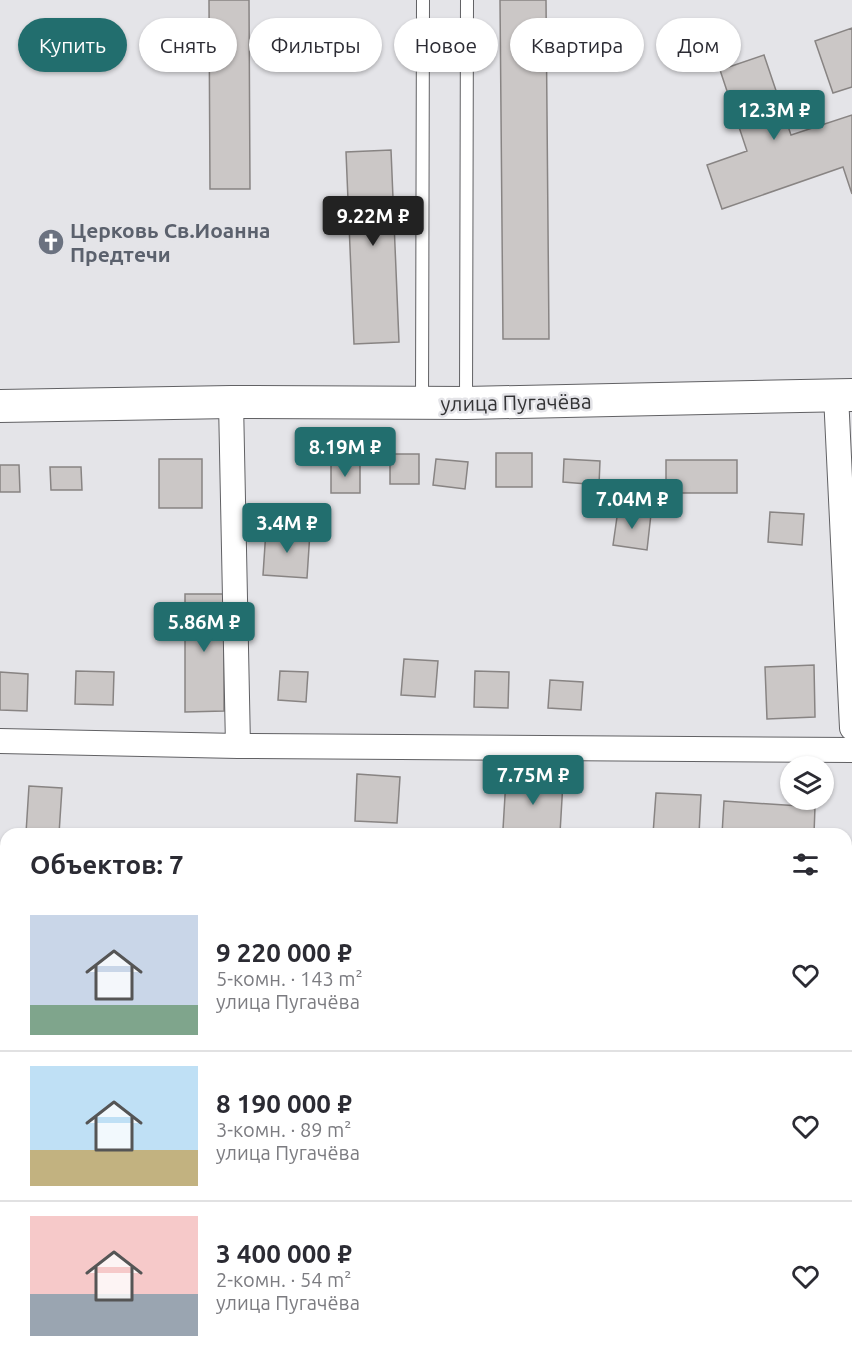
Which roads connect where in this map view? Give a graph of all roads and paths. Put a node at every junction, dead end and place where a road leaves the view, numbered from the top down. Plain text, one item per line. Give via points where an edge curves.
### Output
1 (423, 0) edge
2 (467, 0) edge
3 (844, 395) edge
4 (231, 402) junction
5 (422, 403) junction
6 (466, 403) junction
7 (0, 406) edge
8 (852, 728) edge
9 (0, 741) edge
10 (238, 746) junction
11 (852, 750) edge

1 - 5 lane
2 - 6 lane
3 - 6 street, улица Пугачёва
3 - 8 street
4 - 5 street, улица Пугачёва
4 - 7 street, улица Пугачёва
4 - 10 street
5 - 6 street, улица Пугачёва
9 - 10 street
10 - 11 street

